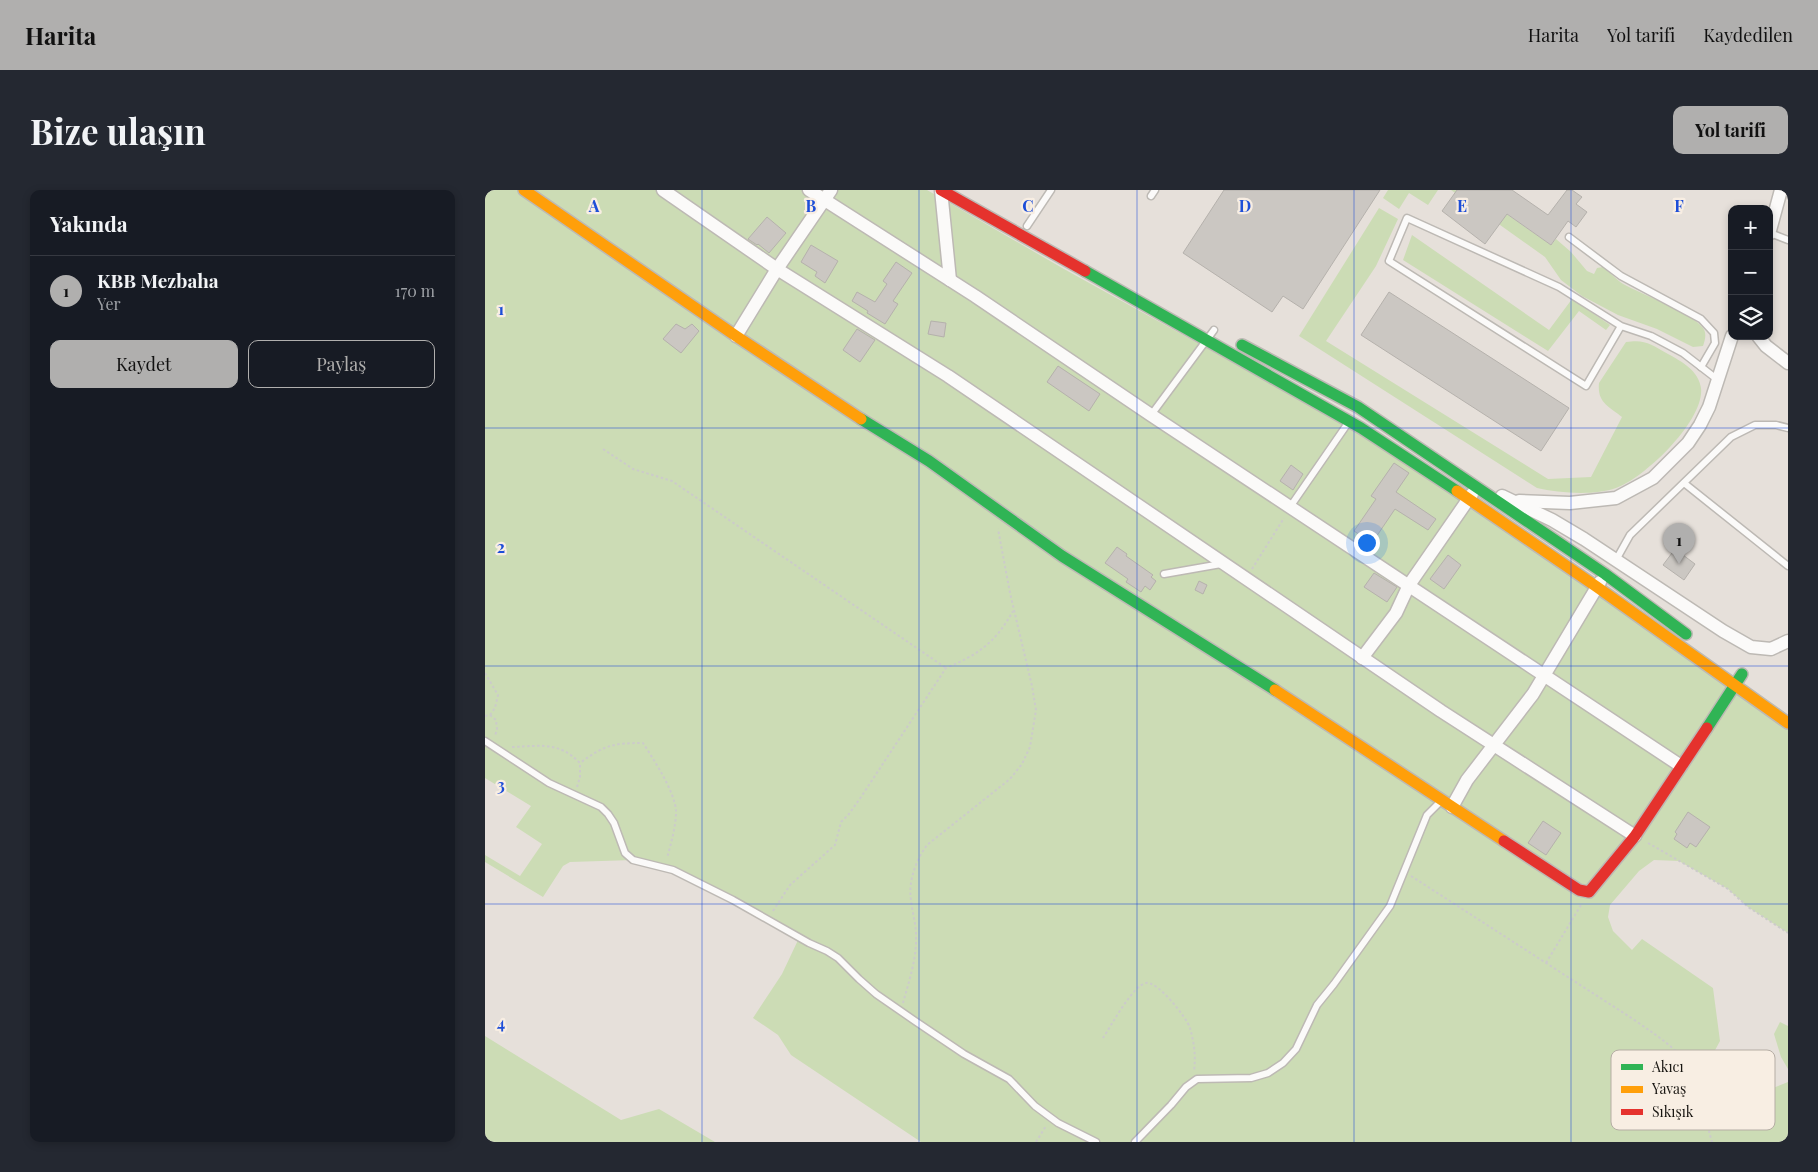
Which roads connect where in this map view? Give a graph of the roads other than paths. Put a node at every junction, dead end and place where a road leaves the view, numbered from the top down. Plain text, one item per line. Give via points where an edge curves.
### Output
1 (524, 190) edge
2 (663, 190) edge
3 (809, 190) edge
4 (941, 190) edge
5 (963, 190) edge
6 (1051, 190) edge
7 (1781, 190) edge
8 (827, 195) edge
9 (1773, 219) edge
10 (1027, 226) junction
11 (1773, 235) edge
12 (1569, 238) dead end
13 (1788, 240) edge
14 (777, 269) junction
15 (1112, 273) dead end
16 (950, 280) junction
17 (1621, 326) junction
18 (1216, 333) junction
19 (736, 336) junction
20 (1731, 340) edge
21 (1761, 340) edge
22 (1788, 363) edge
23 (1701, 367) junction
24 (1718, 380) junction
25 (1358, 407) junction
26 (1151, 415) junction
27 (1349, 421) junction
28 (1788, 428) edge
29 (1684, 482) junction
30 (1476, 487) junction
31 (1468, 498) junction
32 (1513, 500) junction
33 (1290, 508) junction
34 (1616, 560) junction
35 (1224, 563) junction
36 (1788, 566) edge
37 (1163, 574) dead end
38 (1605, 574) junction
39 (1409, 585) junction
40 (1597, 586) junction
41 (1693, 639) dead end
42 (1788, 641) edge
43 (1362, 658) junction
44 (1545, 675) junction
45 (1740, 677) junction
46 (1788, 723) edge
47 (486, 742) edge
48 (1493, 745) junction
49 (1681, 766) junction
50 (1447, 804) junction
51 (1635, 836) junction
52 (1096, 1142) edge
53 (1135, 1142) edge

1 - 19 main road
2 - 14 street
3 - 8 street
4 - 16 street
4 - 18 main road
5 - 10 main road
6 - 10 lane
7 - 9 street
8 - 14 street
8 - 16 street
10 - 15 main road
11 - 13 lane
12 - 23 lane via 1621,276 1701,319 1714,333 1715,343
14 - 19 street
14 - 35 street via 949,376
16 - 26 street
17 - 17 lane via 1587,386 1389,261 1407,218 1559,287
17 - 23 lane via 1651,336
18 - 25 main road
18 - 26 lane
18 - 27 main road
19 - 50 main road via 929,461 1062,556 1295,702
20 - 24 street
21 - 22 street
23 - 24 lane
24 - 32 street via 1709,407 1688,443 1653,478 1616,498 1570,503
25 - 27 lane
25 - 30 main road
26 - 33 street
27 - 31 main road
27 - 33 lane
28 - 29 lane via 1755,425 1731,437
29 - 34 lane via 1631,536
29 - 36 lane
30 - 31 street
30 - 32 street
30 - 38 main road
31 - 39 street
31 - 40 main road
32 - 34 street
33 - 39 street
34 - 42 street via 1751,647 1771,649
35 - 37 lane
35 - 43 street
38 - 40 street
38 - 41 main road
39 - 43 street via 1396,613
39 - 44 street
40 - 44 street
40 - 45 main road
43 - 48 street
44 - 48 street
44 - 49 street
45 - 46 main road
45 - 49 main road
47 - 52 lane via 549,783 591,801 608,814 625,853 633,860 673,870 838,958 859,980 901,1012 1009,1079 1035,1106
48 - 50 street
48 - 51 street
49 - 51 main road
50 - 51 main road via 1579,890 1589,892
50 - 53 lane via 1427,815 1390,906 1317,1005 1296,1049 1268,1073 1251,1078 1197,1079

